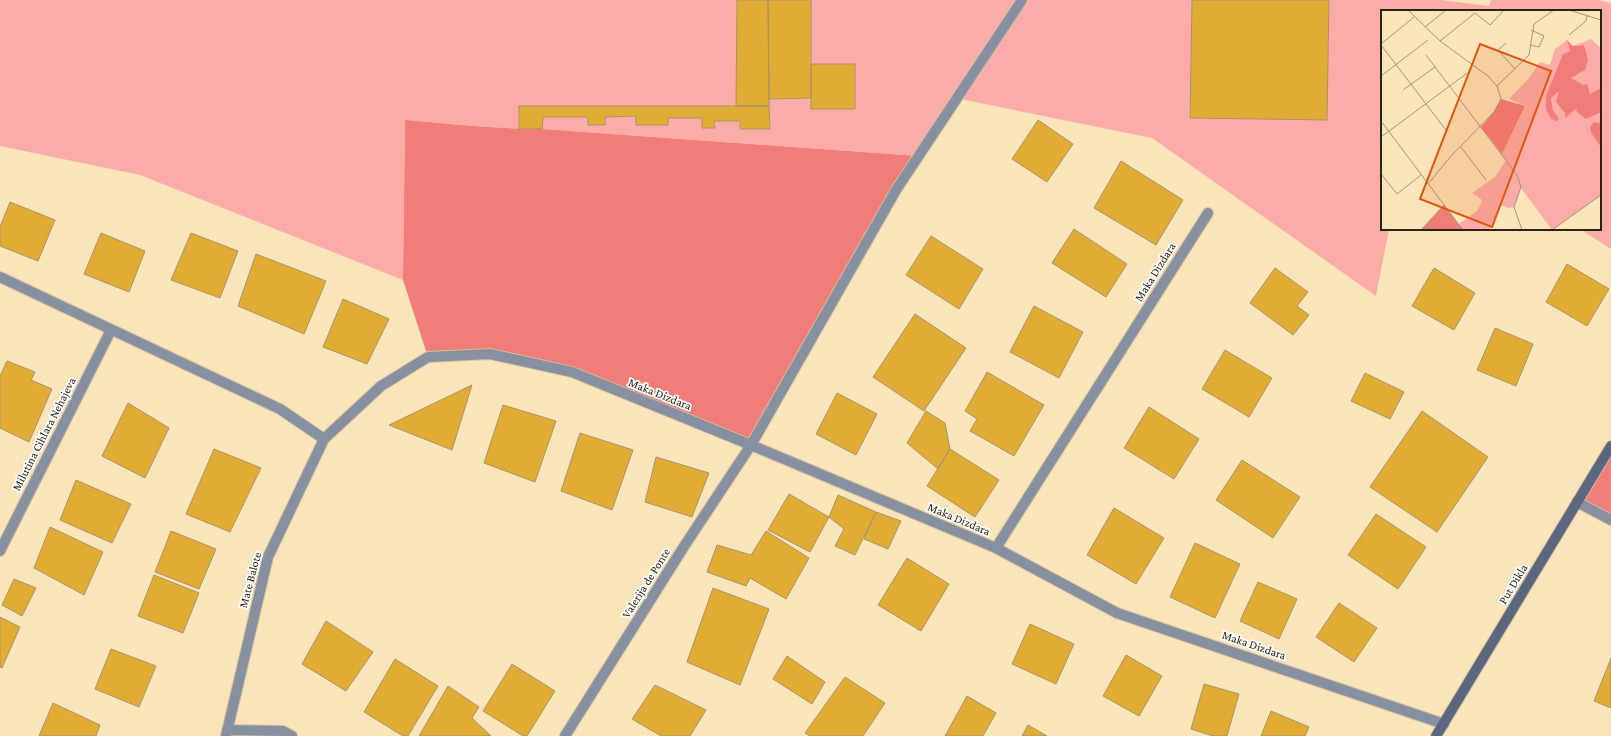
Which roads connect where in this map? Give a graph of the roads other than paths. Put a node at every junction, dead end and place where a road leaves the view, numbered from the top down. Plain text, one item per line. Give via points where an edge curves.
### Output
1 (1022, 0) edge
2 (1208, 213) dead end
3 (0, 277) edge
4 (111, 330) junction
5 (324, 439) junction
6 (751, 445) junction
7 (1611, 446) edge
8 (1577, 502) junction
9 (1611, 520) edge
10 (996, 548) junction
11 (0, 550) edge
12 (1444, 724) junction
13 (226, 733) edge
14 (292, 736) edge
15 (566, 736) edge
16 (1436, 736) edge

1 - 6 street, Valerija de Ponte via 896,190
2 - 10 street, Maka Dizdara
3 - 4 street
4 - 5 street via 280,409
4 - 11 street, Milutina Cihlara Nehajeva
5 - 6 street, Maka Dizdara via 381,386 428,357 490,354 572,372
5 - 13 street, Mate Balote via 268,557
6 - 10 street, Maka Dizdara
6 - 15 street, Valerija de Ponte via 683,548
7 - 8 street, Put Dikla
8 - 9 street
8 - 12 street, Put Dikla
10 - 12 street, Maka Dizdara via 1117,613
12 - 16 street, Put Dikla
13 - 14 street via 284,731

